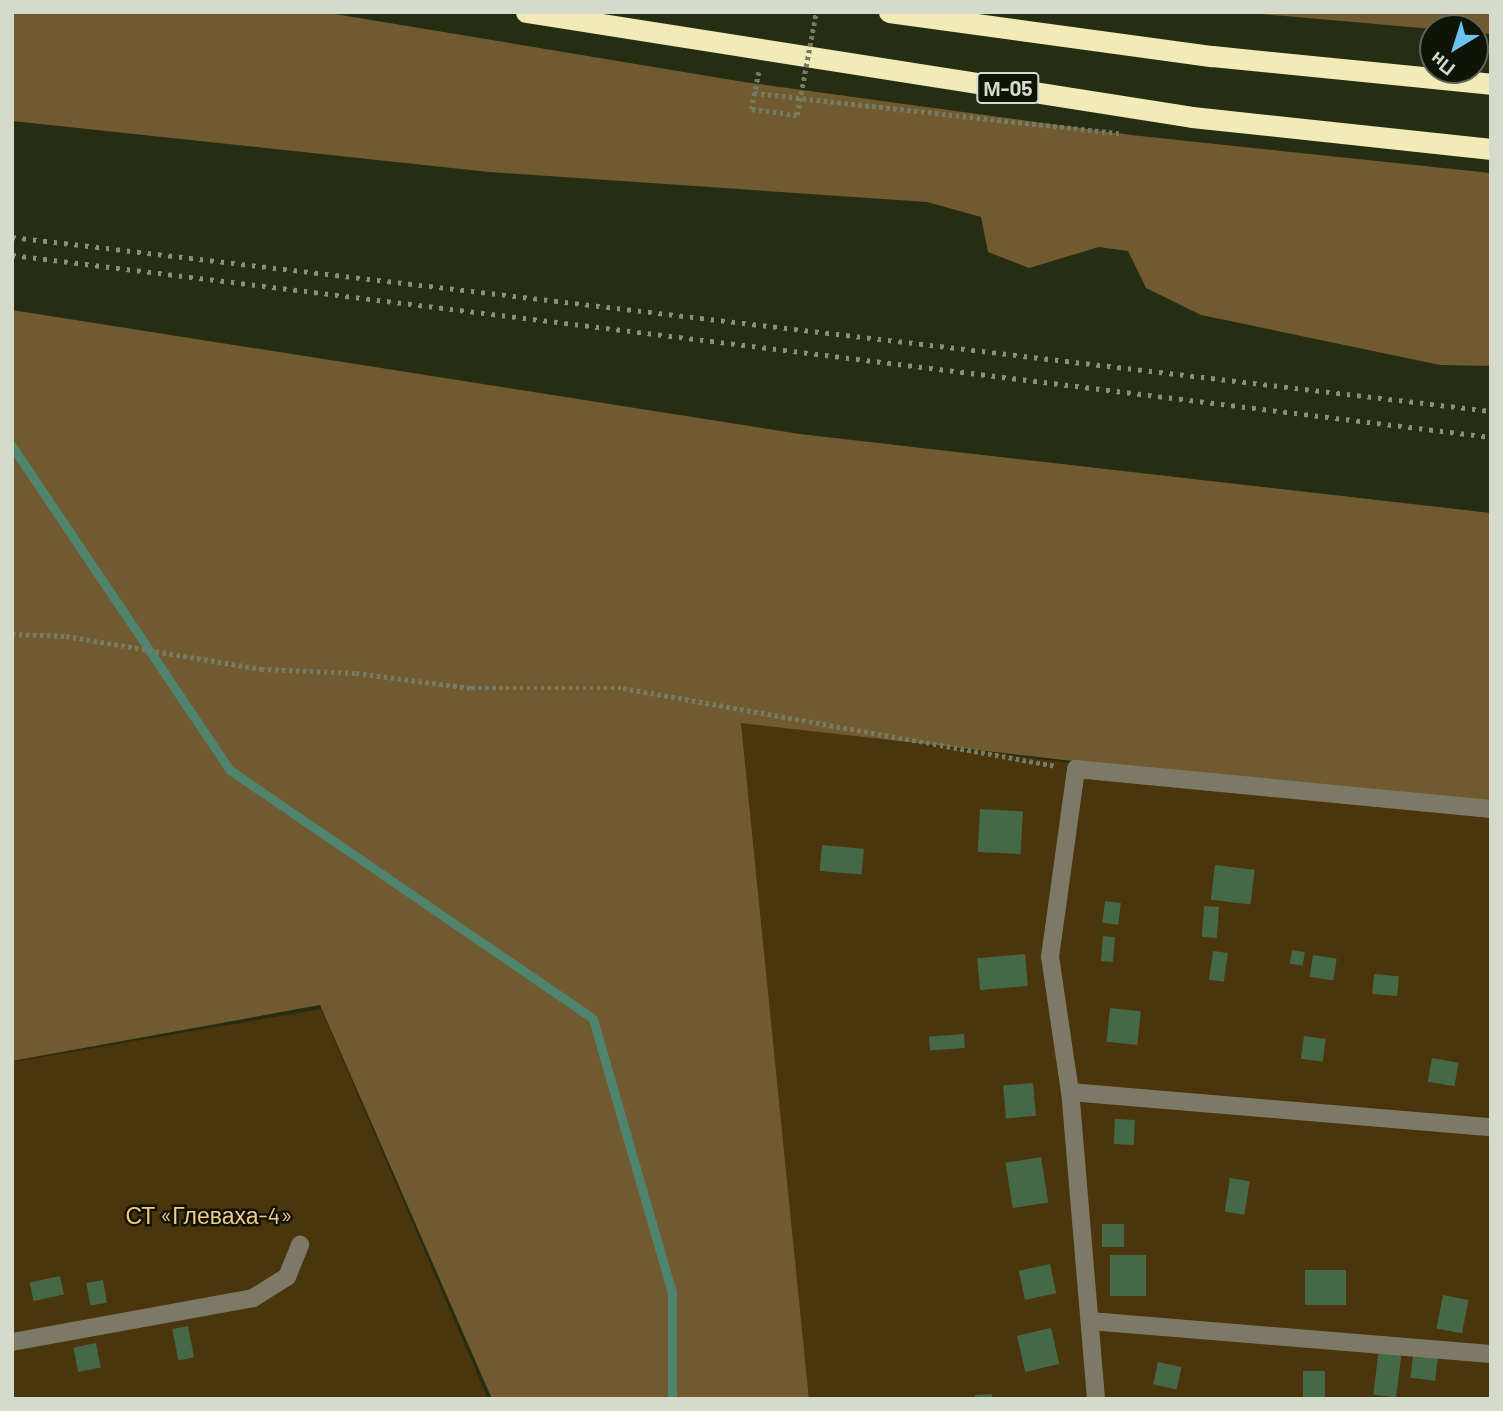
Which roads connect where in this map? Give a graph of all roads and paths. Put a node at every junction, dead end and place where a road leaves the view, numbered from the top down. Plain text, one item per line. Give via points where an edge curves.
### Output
1 (526, 12) edge
2 (816, 12) edge
3 (889, 12) edge
4 (763, 51) junction
5 (1491, 84) edge
6 (1491, 149) edge
7 (12, 634) edge
8 (1076, 769) junction
9 (1491, 809) edge
10 (1070, 1092) junction
11 (1491, 1126) edge
12 (300, 1245) dead end
13 (1090, 1321) junction
14 (12, 1342) edge
15 (1491, 1354) edge
16 (1096, 1399) edge

1 - 4 highway, М-05
2 - 4 path, bridge via 797,115 752,108
3 - 5 highway via 1212,56
4 - 6 highway, М-05 via 1192,117
7 - 8 path via 66,636 261,669 356,673 471,688 624,688
8 - 9 street
8 - 10 street via 1049,957
10 - 11 street
10 - 13 street
12 - 14 street via 287,1278 253,1298
13 - 15 street
13 - 16 street

